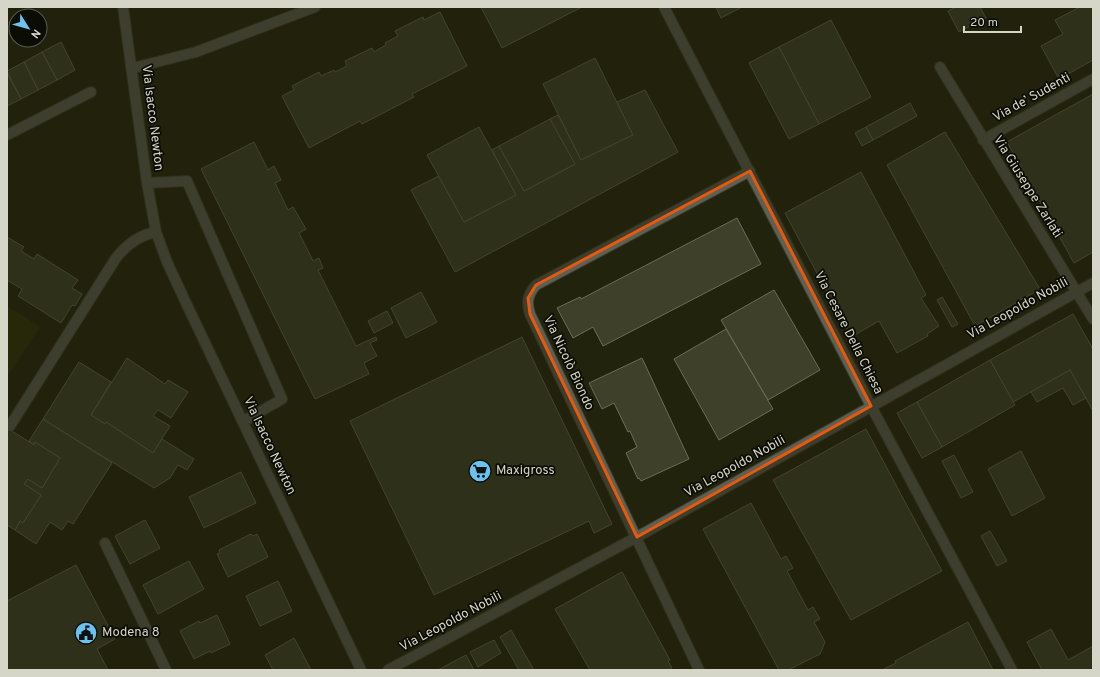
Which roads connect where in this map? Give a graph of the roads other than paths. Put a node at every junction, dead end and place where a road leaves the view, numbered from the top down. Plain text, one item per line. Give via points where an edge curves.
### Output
1 (123, 7) edge
2 (315, 7) edge
3 (664, 7) edge
4 (940, 67) dead end
5 (132, 68) junction
6 (1093, 79) edge
7 (91, 92) dead end
8 (7, 134) edge
9 (983, 140) junction
10 (750, 171) junction
11 (147, 183) junction
12 (156, 232) junction
13 (1093, 283) edge
14 (1077, 292) junction
15 (1093, 319) edge
16 (871, 406) junction
17 (244, 421) junction
18 (10, 426) dead end
19 (637, 537) junction
20 (105, 543) dead end
21 (166, 670) edge
22 (361, 670) edge
23 (388, 670) edge
24 (699, 670) edge
25 (1012, 670) edge

1 - 5 street, Via Isacco Newton
2 - 5 street via 196,52
3 - 10 street, Via Cesare Della Chiesa
4 - 9 street, Via Giuseppe Zarlati
5 - 11 street, Via Isacco Newton
6 - 9 street, Via de’ Sudenti
7 - 8 street
9 - 14 street, Via Giuseppe Zarlati
10 - 16 street, Via Cesare Della Chiesa
10 - 19 street, Via Nicolò Biondo via 536,285 528,298 530,314
11 - 12 street, Via Isacco Newton
11 - 17 street via 187,181 282,399
12 - 17 street, Via Isacco Newton via 187,305
12 - 18 street via 138,237 123,250
13 - 14 street, Via Leopoldo Nobili
14 - 15 street, Via Giuseppe Zarlati
14 - 16 street, Via Leopoldo Nobili
16 - 19 street, Via Leopoldo Nobili
16 - 25 street, Via Cesare Della Chiesa
17 - 22 street, Via Isacco Newton
19 - 23 street, Via Leopoldo Nobili
19 - 24 street, Via Nicolò Biondo
20 - 21 street

